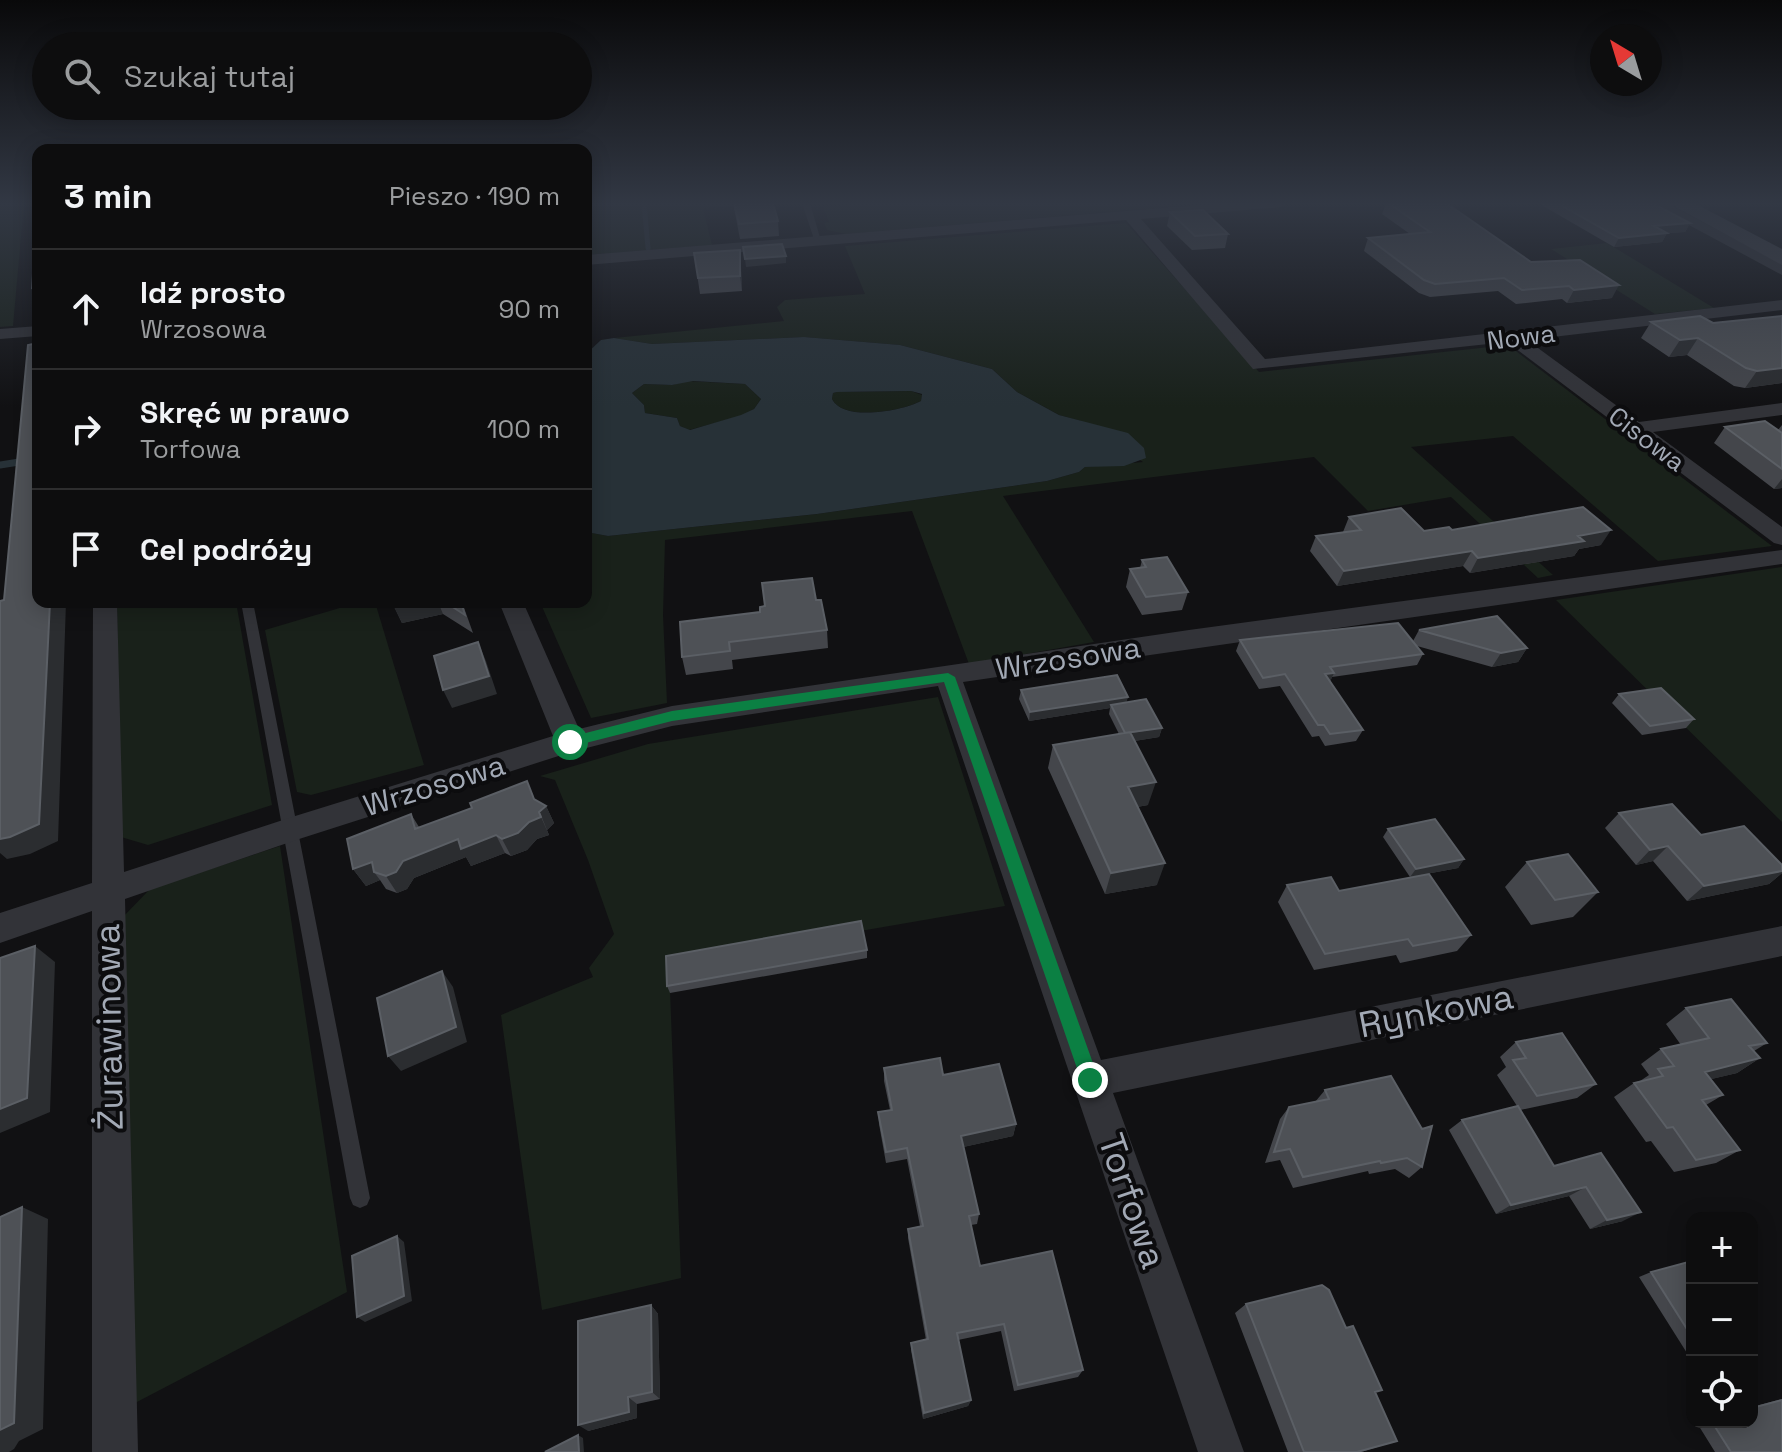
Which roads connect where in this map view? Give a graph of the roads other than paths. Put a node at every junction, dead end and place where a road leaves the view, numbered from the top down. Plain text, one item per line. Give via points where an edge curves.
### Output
1 (1178, 271) edge
2 (1782, 305) edge
3 (32, 331) edge
4 (0, 334) edge
5 (1513, 338) junction
6 (1782, 409) edge
7 (1634, 429) junction
8 (1782, 538) edge
9 (1782, 557) edge
10 (105, 608) edge
11 (248, 608) edge
12 (514, 608) edge
13 (948, 677) junction
14 (570, 742) junction
15 (292, 829) junction
16 (108, 893) junction
17 (0, 928) edge
18 (1782, 941) edge
19 (1090, 1080) junction
20 (360, 1198) dead end
21 (115, 1452) edge
22 (1221, 1452) edge

1 - 5 street, Nowa via 1260,365
2 - 5 street, Nowa
3 - 4 street
5 - 7 street, Cisowa
6 - 7 street
7 - 8 street, Cisowa
9 - 13 street, Wrzosowa
10 - 16 street, Żurawinowa
11 - 15 lane
12 - 14 street
13 - 14 street, Wrzosowa via 672,716
13 - 19 street, Torfowa
14 - 15 street, Wrzosowa
15 - 16 street, Wrzosowa
15 - 20 lane
16 - 17 street, Wrzosowa
16 - 21 street, Żurawinowa
18 - 19 street, Rynkowa
19 - 22 street, Torfowa

